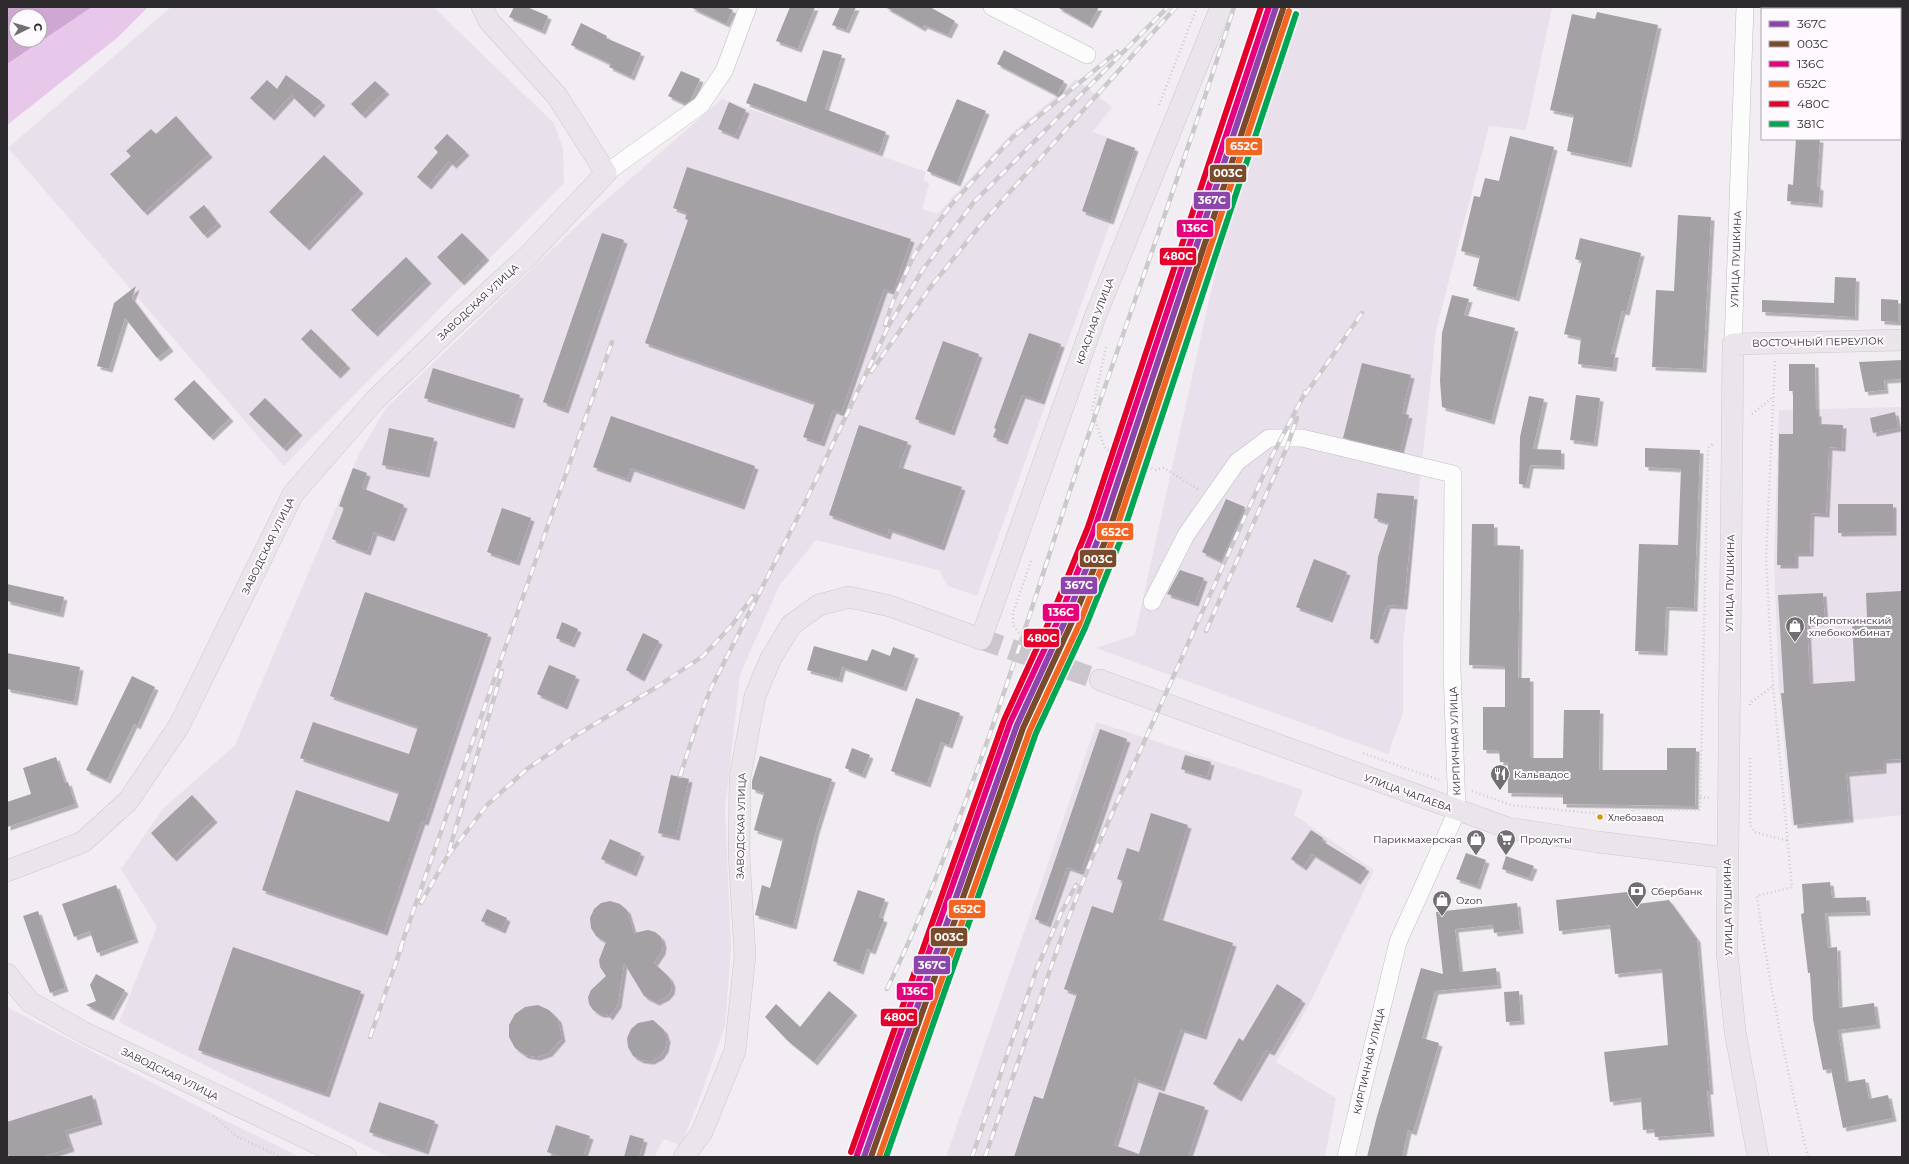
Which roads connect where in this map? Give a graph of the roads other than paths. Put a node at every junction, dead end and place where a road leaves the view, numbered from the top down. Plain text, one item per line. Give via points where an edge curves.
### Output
1 (482, 7) edge
2 (748, 7) edge
3 (992, 7) edge
4 (1220, 7) edge
5 (1745, 7) edge
6 (1087, 55) dead end
7 (606, 173) junction
8 (1902, 340) edge
9 (1733, 344) junction
10 (1152, 602) dead end
11 (981, 638) joint
12 (1100, 680) tunnel mouth
13 (1457, 811) junction
14 (1727, 858) junction
15 (7, 871) edge
16 (7, 974) edge
17 (346, 1157) edge
18 (684, 1157) edge
19 (1346, 1157) edge
20 (1758, 1157) edge

1 - 7 main road via 489,21 557,96
2 - 7 street via 724,71 701,105
3 - 6 street
4 - 11 main road, КРАСНАЯ УЛИЦА via 1095,317
5 - 9 street, УЛИЦА ПУШКИНА
7 - 15 main road, ЗАВОДСКАЯ УЛИЦА via 528,256 375,400 293,494 179,726 128,801 83,842
8 - 9 main road, ВОСТОЧНЫЙ ПЕРЕУЛОК
9 - 14 main road, УЛИЦА ПУШКИНА
10 - 13 street, КИРПИЧНАЯ УЛИЦА via 1186,535 1237,462 1269,438 1302,438 1453,474 1452,669
11 - 18 main road, ЗАВОДСКАЯ УЛИЦА via 890,606 849,597 819,605 791,625 771,658 755,696 740,777 739,854 744,956 735,1051 702,1132
12 - 13 main road, УЛИЦА ЧАПАЕВА
13 - 14 main road, УЛИЦА ЧАПАЕВА via 1508,828
13 - 19 street, КИРПИЧНАЯ УЛИЦА via 1398,942
14 - 20 main road, УЛИЦА ПУШКИНА via 1727,952 1735,1031
16 - 17 main road, ЗАВОДСКАЯ УЛИЦА via 30,1002 83,1032

